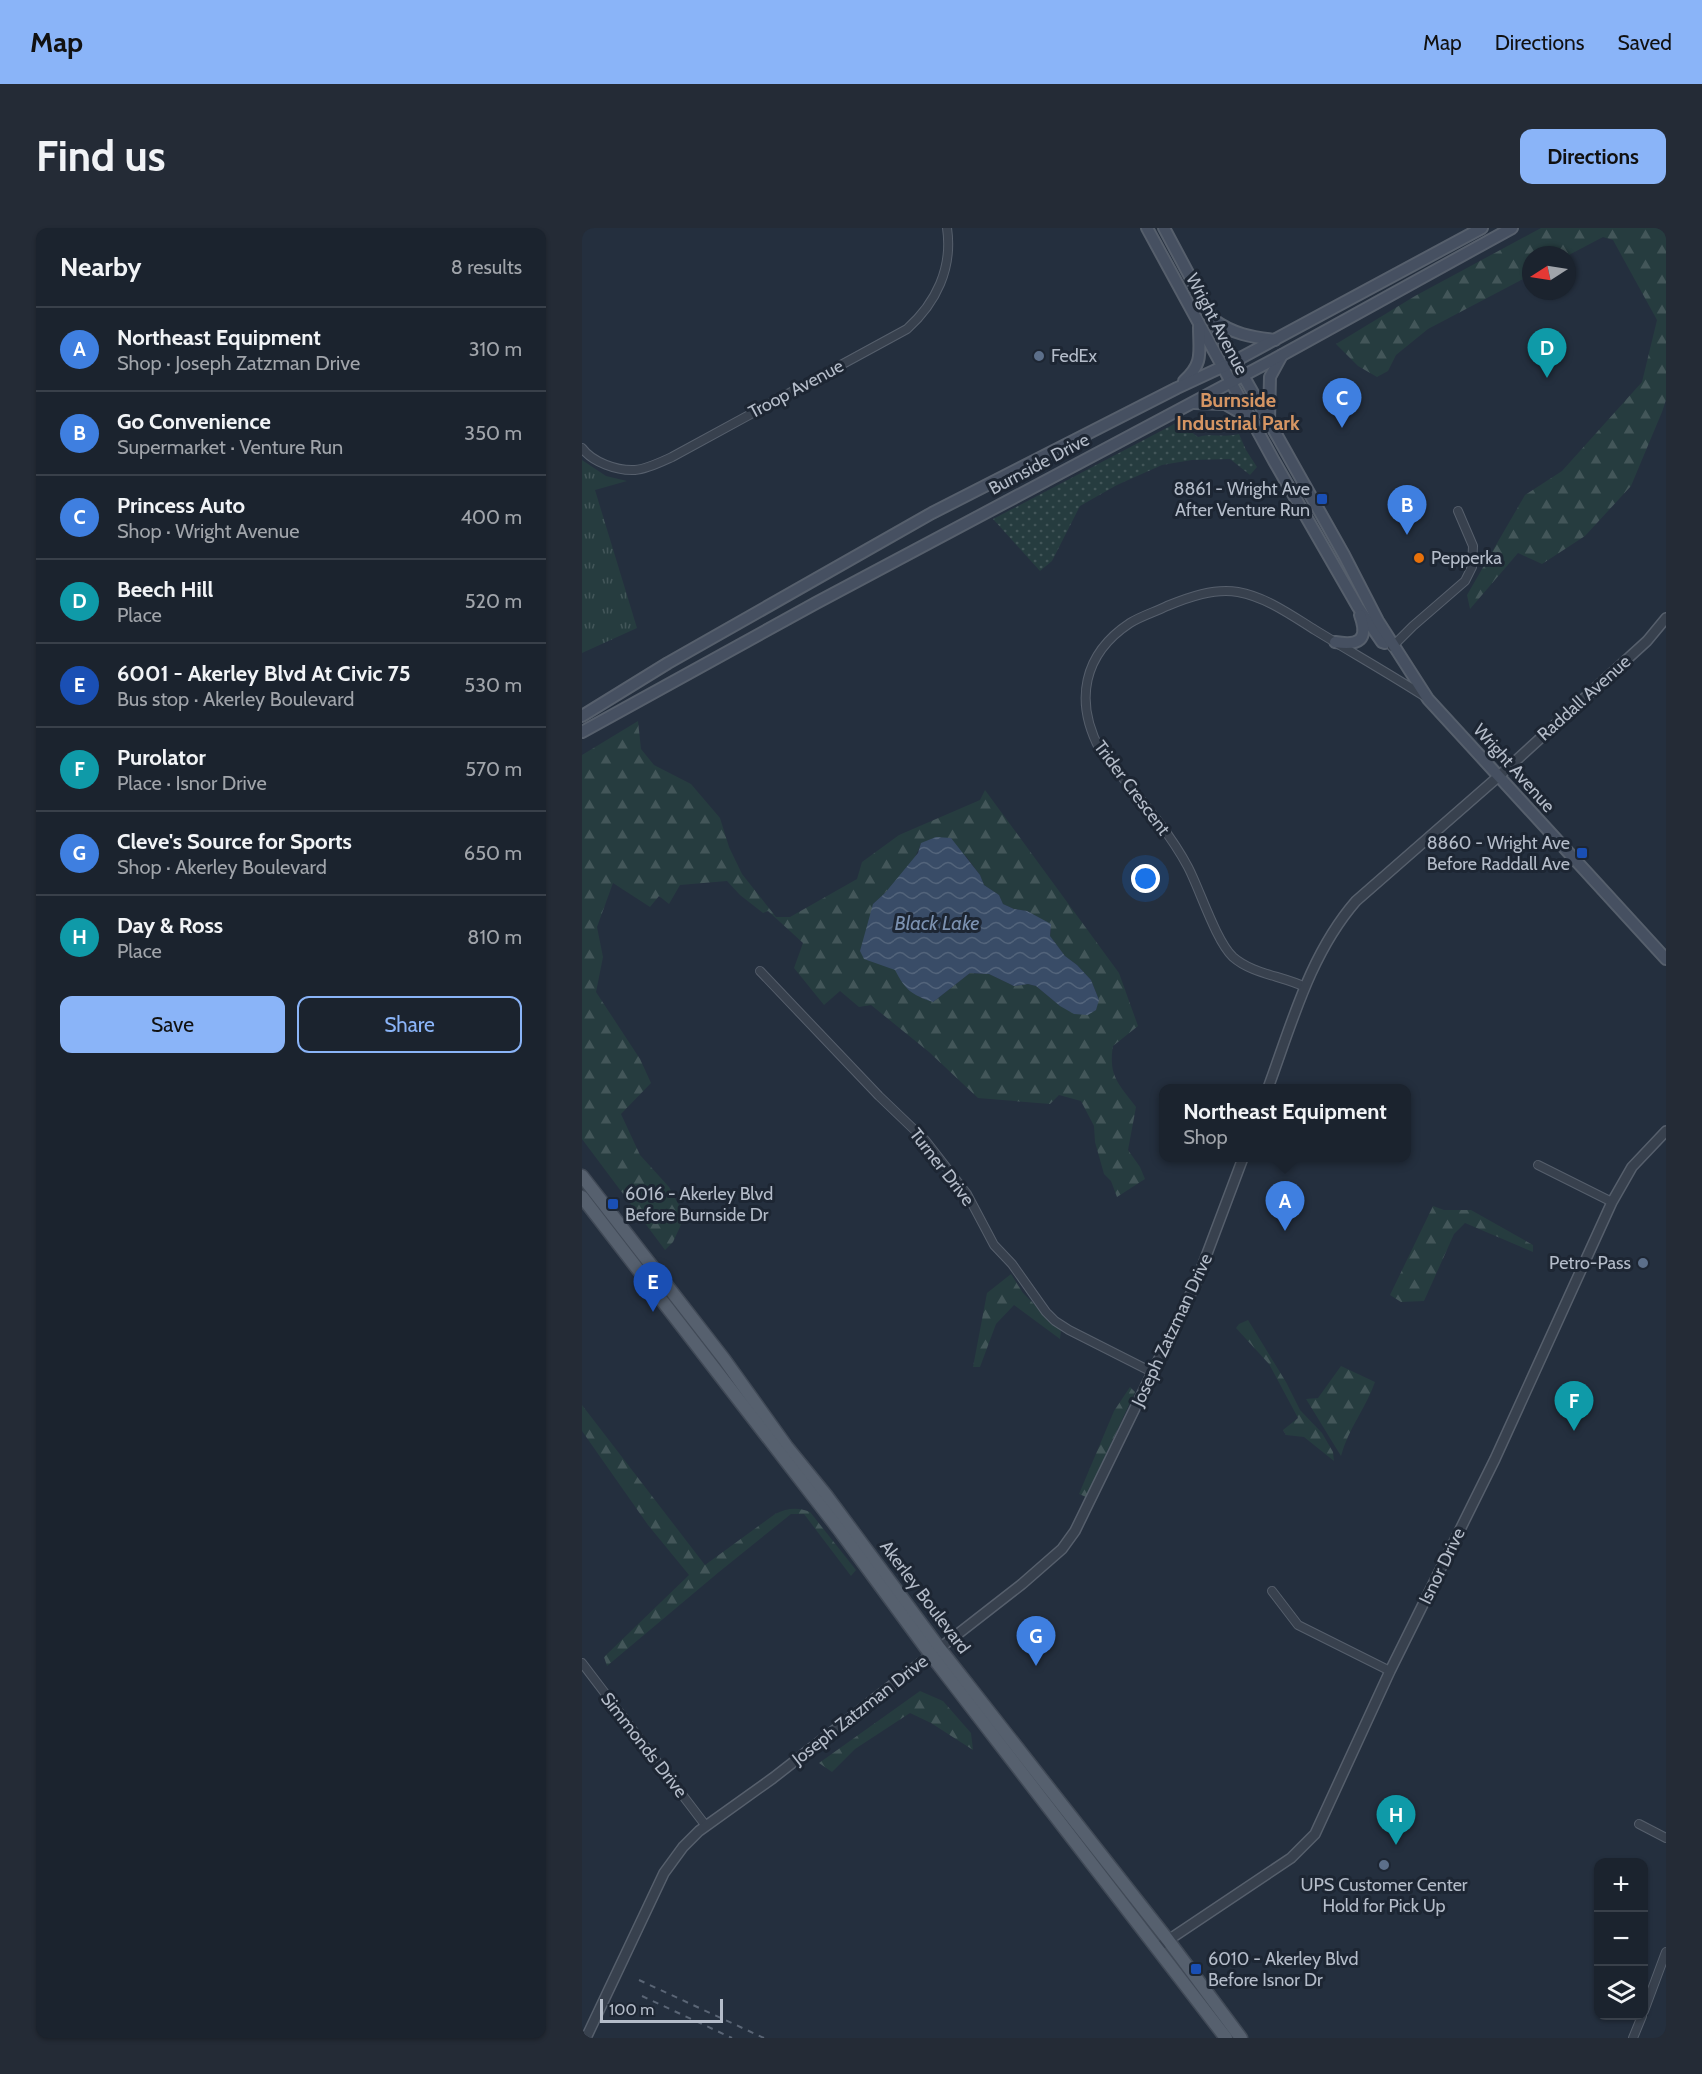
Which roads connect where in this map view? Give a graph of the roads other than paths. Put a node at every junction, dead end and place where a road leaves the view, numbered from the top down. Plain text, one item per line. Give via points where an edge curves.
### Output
1 (946, 228) edge
2 (1147, 228) edge
3 (1164, 228) edge
4 (1482, 228) edge
5 (1512, 228) edge
6 (1211, 318) junction
7 (1198, 324) junction
8 (1275, 340) junction
9 (1282, 355) junction
10 (1235, 361) junction
11 (1222, 368) junction
12 (1243, 375) junction
13 (1229, 382) junction
14 (1177, 388) junction
15 (1190, 403) junction
16 (1250, 419) junction
17 (1269, 421) junction
18 (582, 448) edge
19 (1458, 511) dead end
20 (1324, 548) junction
21 (1344, 555) junction
22 (1358, 607) junction
23 (1666, 618) edge
24 (1335, 642) junction
25 (1392, 647) junction
26 (1428, 699) junction
27 (582, 716) edge
28 (582, 732) edge
29 (1499, 776) junction
30 (1666, 959) edge
31 (760, 971) dead end
32 (1305, 987) junction
33 (1270, 1084) edge
34 (1666, 1131) edge
35 (1241, 1162) edge
36 (1538, 1165) dead end
37 (582, 1176) edge
38 (582, 1197) edge
39 (1612, 1202) junction
40 (1154, 1373) junction
41 (1272, 1592) dead end
42 (936, 1652) junction
43 (582, 1663) edge
44 (1390, 1671) junction
45 (1639, 1824) dead end
46 (706, 1826) junction
47 (1666, 1838) edge
48 (1163, 1944) junction
49 (1666, 1953) edge
50 (1648, 2000) edge
51 (1640, 2020) edge
52 (586, 2038) edge
53 (1226, 2038) edge
54 (1241, 2038) edge
55 (1633, 2038) edge

1 - 18 street, Troop Avenue via 944,277 930,305 907,329 665,460 635,470 618,468 602,463
2 - 7 main road, Wright Avenue
3 - 6 main road, Wright Avenue
4 - 8 main road, Burnside Drive
5 - 9 main road, Burnside Drive
6 - 8 main road via 1242,335
6 - 10 main road, Wright Avenue
7 - 11 main road, Wright Avenue
7 - 14 main road via 1198,364
8 - 10 main road, Burnside Drive
9 - 12 main road, Burnside Drive
9 - 17 main road via 1269,381
10 - 11 main road, Burnside Drive
10 - 12 main road, Wright Avenue
11 - 13 main road, Wright Avenue
11 - 14 main road, Burnside Drive
12 - 13 main road, Burnside Drive
12 - 17 main road, Wright Avenue
13 - 15 main road, Burnside Drive
13 - 16 main road, Wright Avenue
14 - 27 main road, Burnside Drive via 932,513
15 - 16 main road via 1225,404
15 - 28 main road, Burnside Drive
16 - 20 main road, Wright Avenue
17 - 21 main road, Wright Avenue
19 - 25 street via 1473,546 1472,567 1465,581
20 - 21 main road via 1336,556
20 - 22 main road, Wright Avenue
21 - 25 main road, Wright Avenue
22 - 24 main road via 1365,628 1363,637 1349,644
22 - 25 main road, Wright Avenue via 1382,642
23 - 29 street, Raddall Avenue via 1647,641
24 - 26 street, Trider Crescent
24 - 32 street, Trider Crescent via 1250,595 1211,592 1148,614 1108,640 1090,672 1084,700 1090,730 1100,750 1176,847 1232,956 1243,964
25 - 26 main road, Wright Avenue
26 - 29 main road, Wright Avenue
29 - 30 main road, Wright Avenue
29 - 32 street via 1356,901 1332,932
31 - 40 street, Turner Drive via 926,1140 967,1194 994,1245 1046,1312 1069,1330
32 - 33 street
34 - 39 street, Isnor Drive via 1632,1167
35 - 40 street, Joseph Zatzman Drive via 1196,1283
36 - 39 street
37 - 42 main road, Akerley Boulevard via 831,1502
38 - 42 main road, Akerley Boulevard
39 - 44 street, Isnor Drive via 1495,1459
40 - 42 street, Joseph Zatzman Drive via 1075,1531 1062,1549
41 - 44 street via 1298,1625
42 - 46 street, Joseph Zatzman Drive
42 - 48 main road, Akerley Boulevard
43 - 46 street, Simmonds Drive
44 - 48 street, Isnor Drive via 1315,1834 1291,1858
45 - 47 street
46 - 52 street, Joseph Zatzman Drive via 669,1865
48 - 53 main road, Akerley Boulevard
48 - 54 main road, Akerley Boulevard
49 - 50 street
51 - 55 street

